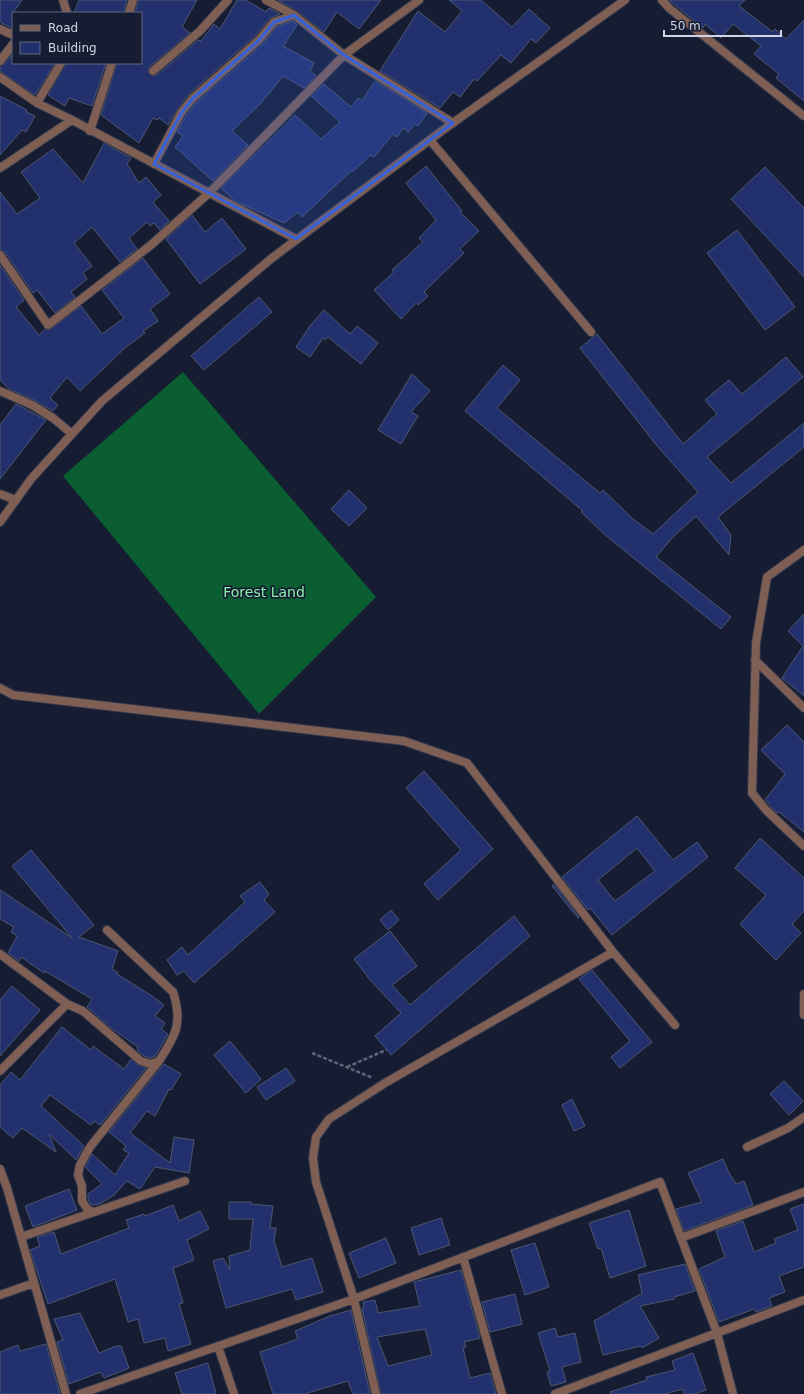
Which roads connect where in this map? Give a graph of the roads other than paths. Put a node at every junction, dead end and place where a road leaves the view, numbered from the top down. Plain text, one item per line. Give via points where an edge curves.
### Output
1 (63, 0) edge
2 (133, 0) edge
3 (228, 0) edge
4 (266, 0) edge
5 (419, 0) edge
6 (625, 0) edge
7 (662, 0) edge
8 (67, 12) edge
9 (129, 12) edge
10 (294, 15) junction
11 (0, 28) edge
12 (12, 34) edge
13 (12, 45) edge
14 (344, 55) junction
15 (0, 61) edge
16 (60, 64) edge
17 (112, 64) edge
18 (153, 71) dead end
19 (0, 77) edge
20 (37, 103) junction
21 (804, 116) edge
22 (72, 120) junction
23 (453, 123) junction
24 (90, 131) junction
25 (430, 140) junction
26 (154, 164) junction
27 (0, 168) edge
28 (209, 193) junction
29 (296, 239) junction
30 (0, 255) edge
31 (591, 332) dead end
32 (0, 391) edge
33 (72, 434) junction
34 (0, 494) edge
35 (16, 500) junction
36 (0, 522) edge
37 (802, 554) edge
38 (755, 660) junction
39 (0, 688) edge
40 (804, 708) edge
41 (804, 846) edge
42 (107, 930) dead end
43 (613, 952) junction
44 (0, 954) edge
45 (804, 994) edge
46 (67, 1004) junction
47 (804, 1015) edge
48 (674, 1025) dead end
49 (159, 1061) junction
50 (0, 1071) edge
51 (804, 1117) edge
52 (747, 1147) dead end
53 (0, 1169) edge
54 (185, 1181) dead end
55 (804, 1192) edge
56 (95, 1212) junction
57 (21, 1237) junction
58 (681, 1238) junction
59 (463, 1257) junction
60 (34, 1283) junction
61 (0, 1295) edge
62 (354, 1299) junction
63 (804, 1300) edge
64 (717, 1333) junction
65 (218, 1346) junction
66 (66, 1394) edge
67 (80, 1394) edge
68 (234, 1394) edge
69 (376, 1394) edge
70 (502, 1394) edge
71 (555, 1394) edge
72 (733, 1394) edge

1 - 8 street
2 - 9 street
3 - 18 street via 200,31
4 - 10 street
5 - 14 street
6 - 23 street
7 - 21 street
10 - 14 street
10 - 26 street via 274,22 259,40 193,98 180,113
11 - 12 street
13 - 15 street
14 - 23 street
14 - 28 street
16 - 20 street
17 - 24 street
19 - 20 street
20 - 22 street
22 - 24 street
22 - 27 street
23 - 25 street
24 - 26 street
25 - 29 street
25 - 31 street
26 - 28 street
28 - 29 street
28 - 30 street via 151,244 48,325
29 - 33 street via 102,401
32 - 33 street via 32,405
33 - 35 street via 31,479
34 - 35 street
35 - 36 street
37 - 38 street via 768,577
38 - 40 street
38 - 41 street via 752,792 766,810
39 - 43 street via 13,695 404,740 468,763
42 - 49 street via 173,992 178,1006 179,1021 175,1037
43 - 48 street
43 - 62 street via 385,1083 329,1119 316,1137 313,1158 316,1182
44 - 46 street
45 - 47 street
46 - 49 street via 83,1011 141,1061 150,1064
46 - 50 street
49 - 56 street via 90,1147 80,1165 78,1175 82,1186 82,1201 88,1210
51 - 52 street via 788,1128
53 - 57 street
54 - 56 street
55 - 58 street
56 - 57 street
57 - 60 street
58 - 59 street via 660,1182
58 - 64 street
59 - 62 street
59 - 70 street
60 - 61 street
60 - 66 street
62 - 65 street
62 - 69 street
63 - 64 street
64 - 71 street
64 - 72 street
65 - 67 street
65 - 68 street

